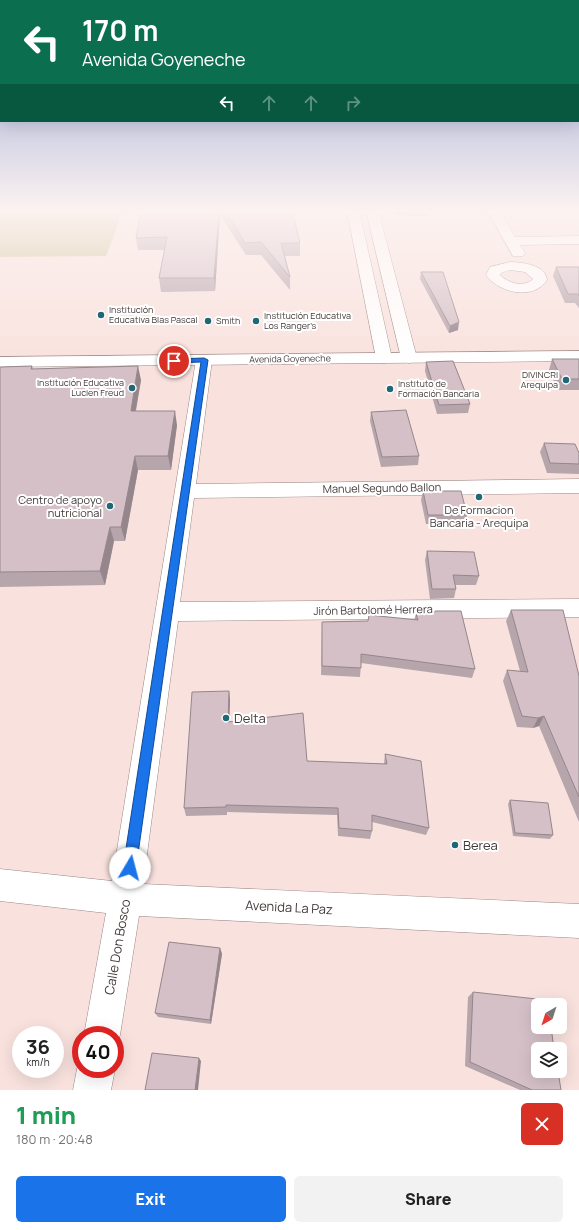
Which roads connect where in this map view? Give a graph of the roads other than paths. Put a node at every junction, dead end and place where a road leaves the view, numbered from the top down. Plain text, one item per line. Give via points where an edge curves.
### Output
1 (364, 261) edge
2 (385, 261) edge
3 (522, 261) edge
4 (523, 267) dead end
5 (579, 356) edge
6 (384, 358) junction
7 (409, 358) junction
8 (204, 360) junction
9 (0, 362) edge
10 (579, 486) edge
11 (185, 491) junction
12 (579, 608) edge
13 (167, 612) junction
14 (0, 885) edge
15 (125, 899) junction
16 (579, 921) edge
17 (104, 1026) edge
18 (94, 1078) edge
19 (92, 1090) edge

1 - 6 street
2 - 7 street
3 - 4 street
5 - 7 street, Avenida Goyeneche
6 - 7 street, Avenida Goyeneche
6 - 8 street, Avenida Goyeneche
8 - 9 street, Avenida Goyeneche
8 - 11 street, Calle Don Bosco
10 - 11 street, Manuel Segundo Ballon
11 - 13 street, Calle Don Bosco
12 - 13 street, Jirón Bartolomé Herrera
13 - 15 street, Calle Don Bosco
14 - 15 street, Avenida La Paz
15 - 16 street, Avenida La Paz
15 - 17 street, Calle Don Bosco
18 - 19 street

